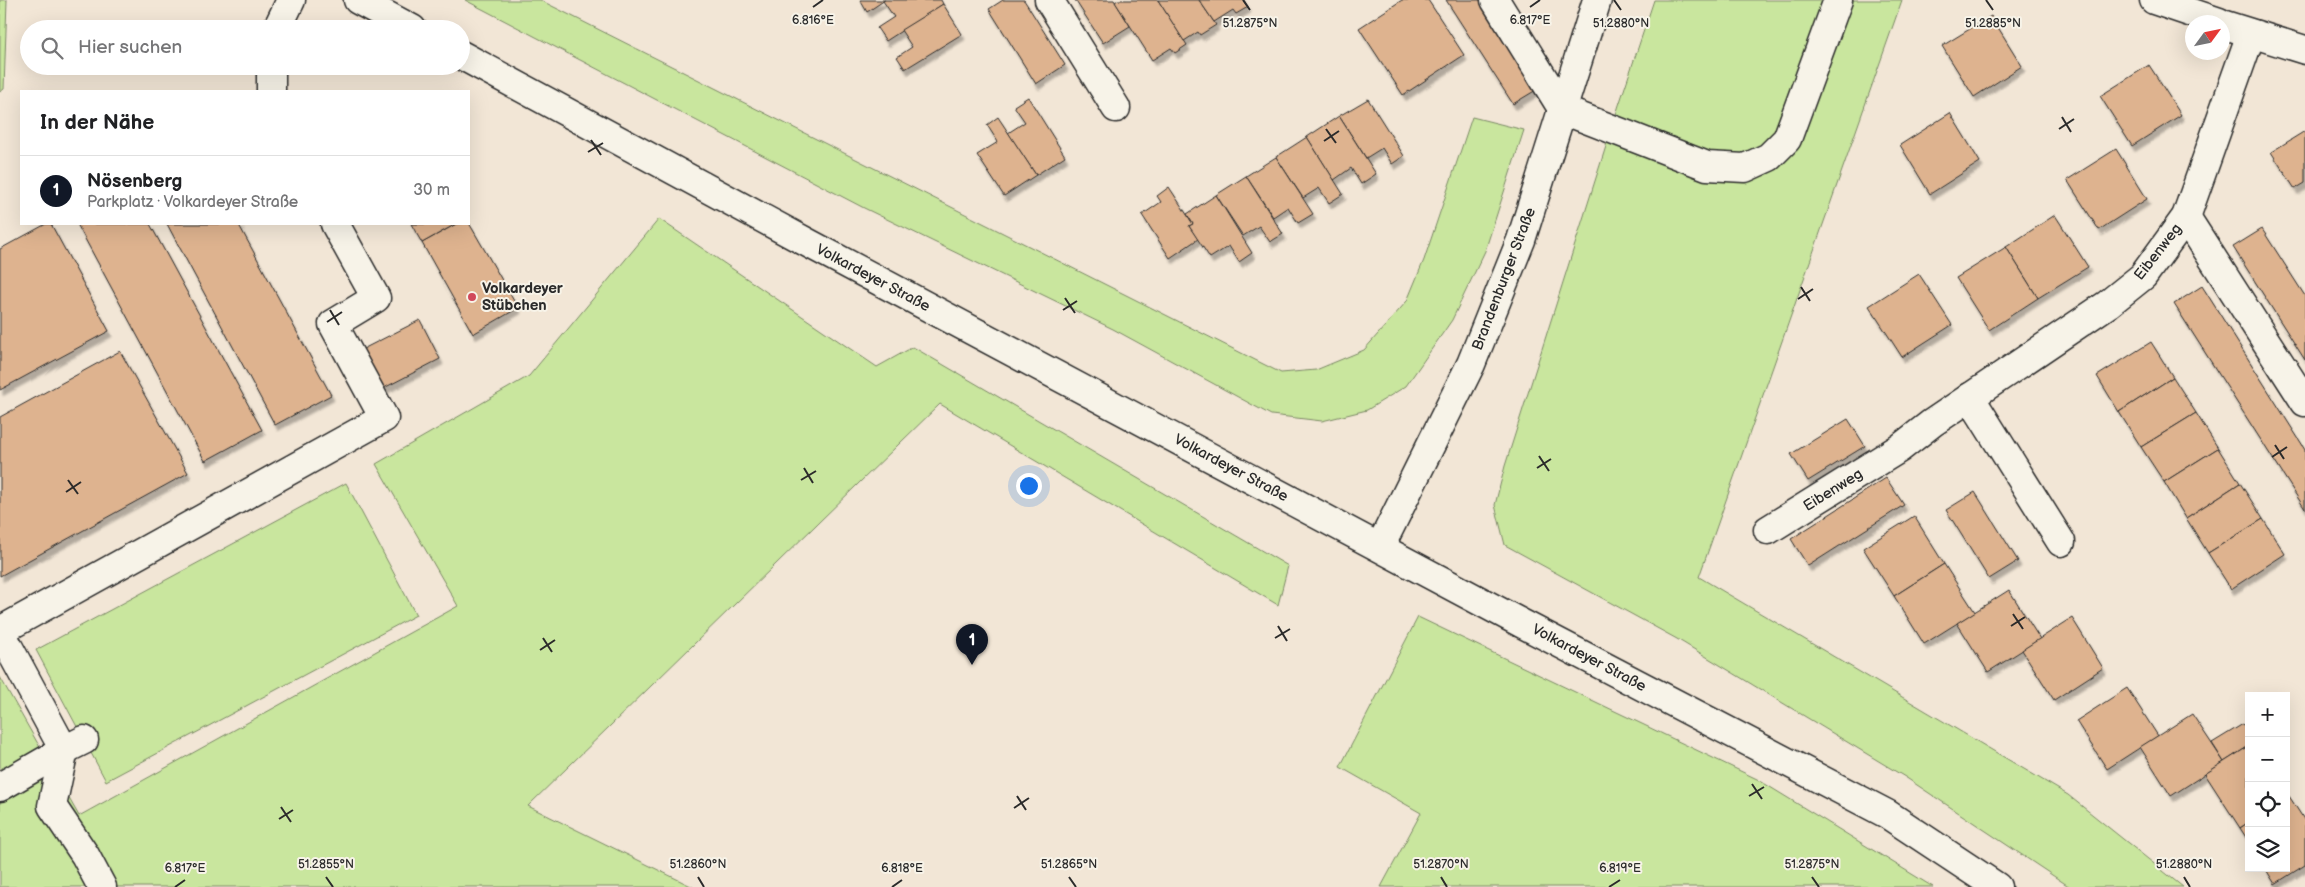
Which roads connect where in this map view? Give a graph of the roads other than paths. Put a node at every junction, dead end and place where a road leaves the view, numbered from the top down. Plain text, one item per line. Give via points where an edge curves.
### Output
1 (291, 0) edge
2 (358, 0) edge
3 (1049, 0) edge
4 (1495, 0) edge
5 (1597, 0) edge
6 (1838, 0) edge
7 (2154, 0) edge
8 (2198, 15) edge
9 (281, 20) edge
10 (395, 20) edge
11 (2230, 27) edge
12 (2251, 34) junction
13 (2305, 50) edge
14 (470, 60) edge
15 (271, 75) edge
16 (271, 90) edge
17 (1116, 108) dead end
18 (1562, 110) junction
19 (2186, 217) junction
20 (336, 225) edge
21 (1970, 397) junction
22 (2305, 402) edge
23 (1768, 530) dead end
24 (2061, 542) dead end
25 (1380, 547) junction
26 (0, 631) edge
27 (74, 745) junction
28 (0, 787) edge
29 (102, 887) edge
30 (1997, 887) edge

1 - 9 main road
2 - 10 main road
3 - 17 main road
4 - 18 main road
5 - 18 main road, Brandenburger Straße
6 - 18 main road via 1787,139 1769,157 1745,168 1707,166
7 - 8 main road
11 - 12 main road
12 - 13 main road
12 - 19 main road, Eibenweg
14 - 25 main road, Volkardeyer Straße
15 - 16 main road
18 - 25 main road, Brandenburger Straße via 1521,240 1471,364
19 - 21 main road, Eibenweg via 2143,276 2115,299
19 - 22 main road
20 - 26 main road via 376,298 333,324 384,418
21 - 23 main road, Eibenweg via 1900,448
21 - 24 main road
25 - 30 main road, Volkardeyer Straße via 1887,814
26 - 27 main road
27 - 28 main road
27 - 29 main road via 52,806

